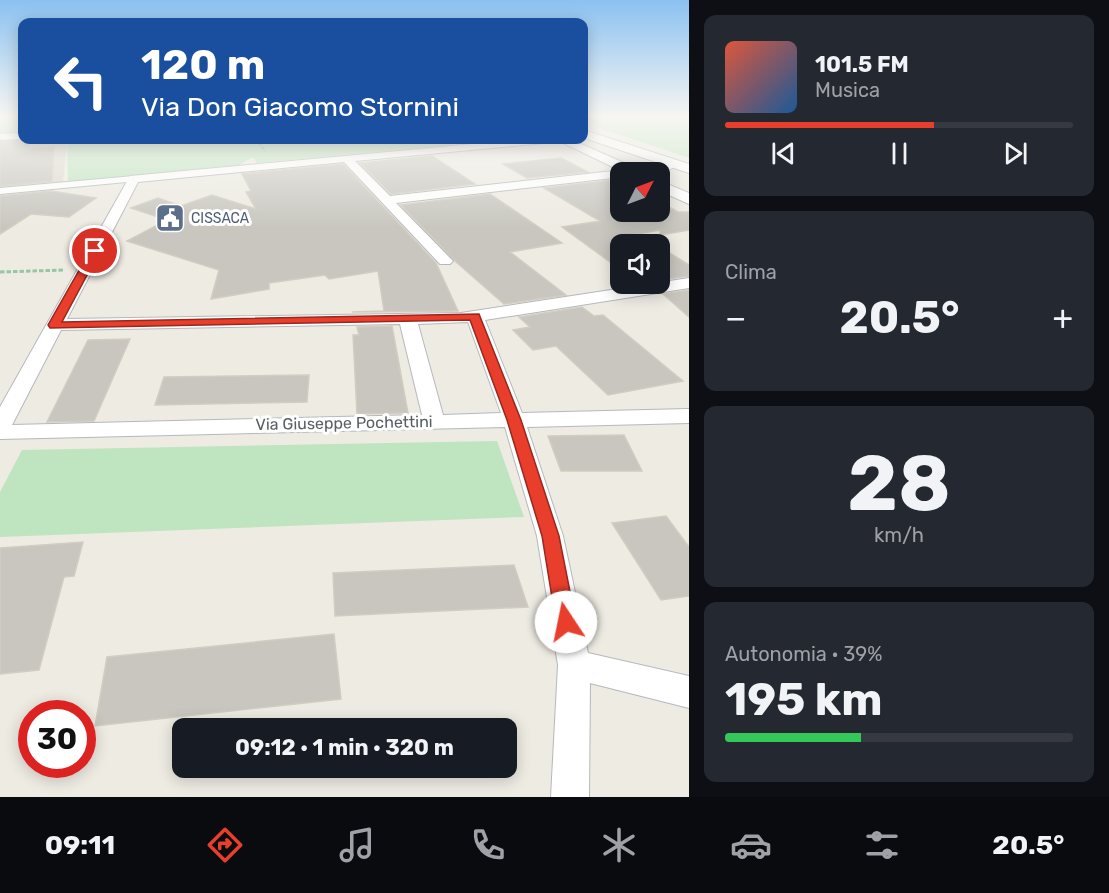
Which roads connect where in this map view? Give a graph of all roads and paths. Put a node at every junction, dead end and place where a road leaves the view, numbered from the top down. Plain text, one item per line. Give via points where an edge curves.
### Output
1 (407, 153) edge
2 (590, 153) edge
3 (642, 153) edge
4 (346, 159) junction
5 (610, 163) edge
6 (674, 164) junction
7 (670, 165) edge
8 (689, 169) edge
9 (610, 174) edge
10 (134, 179) junction
11 (670, 190) edge
12 (0, 191) edge
13 (689, 199) edge
14 (388, 200) junction
15 (445, 261) dead end
16 (85, 270) junction
17 (0, 272) edge
18 (689, 283) edge
19 (475, 316) junction
20 (408, 319) junction
21 (54, 325) junction
22 (689, 416) edge
23 (514, 420) junction
24 (434, 421) junction
25 (0, 427) edge
26 (0, 432) edge
27 (574, 665) junction
28 (689, 692) edge
29 (570, 797) edge

1 - 4 street
2 - 5 street
3 - 6 street
4 - 10 street
4 - 14 street
6 - 7 street
6 - 8 street
9 - 14 street
10 - 12 street
10 - 16 street
11 - 13 street
14 - 15 street
16 - 17 path
16 - 21 street
18 - 19 street
19 - 20 street
19 - 23 street
20 - 21 street
20 - 24 street
21 - 25 street
22 - 23 street, Via Giuseppe Pochettini
23 - 24 street, Via Giuseppe Pochettini
23 - 27 street via 550,536
24 - 26 street, Via Giuseppe Pochettini
27 - 28 street
27 - 29 street

